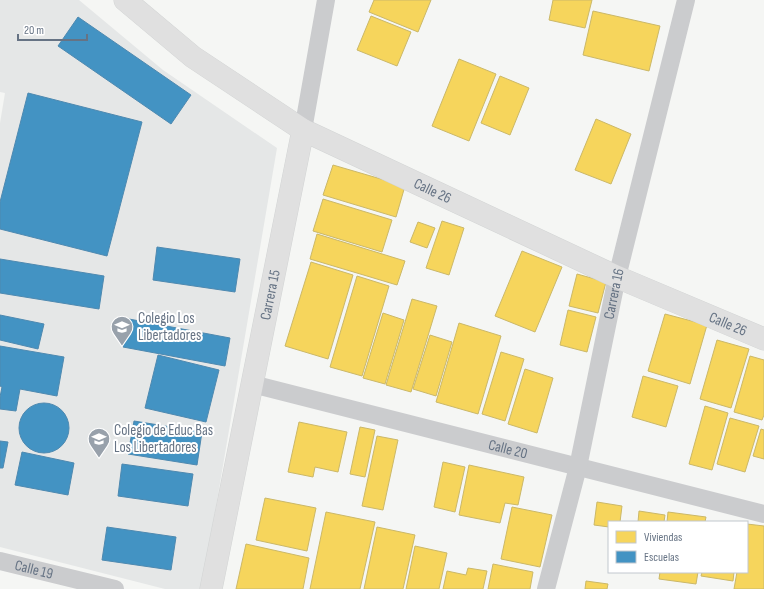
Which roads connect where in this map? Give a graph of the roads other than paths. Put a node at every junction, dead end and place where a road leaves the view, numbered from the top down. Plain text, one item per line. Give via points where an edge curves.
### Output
1 (125, 0) edge
2 (326, 0) edge
3 (686, 0) edge
4 (303, 130) junction
5 (618, 277) junction
6 (764, 339) edge
7 (252, 384) junction
8 (578, 467) junction
9 (764, 514) edge
10 (0, 560) edge
11 (115, 589) edge
12 (211, 589) edge
13 (546, 589) edge

1 - 4 street, Calle 26 via 193,57
2 - 4 street, Carrera 15
3 - 5 street, Carrera 16
4 - 5 street, Calle 26
4 - 7 street, Carrera 15
5 - 6 street, Calle 26
5 - 8 street, Carrera 16
7 - 8 street, Calle 20
7 - 12 street, Carrera 15
8 - 9 street, Calle 20
8 - 13 street, Carrera 16
10 - 11 street, Calle 19

